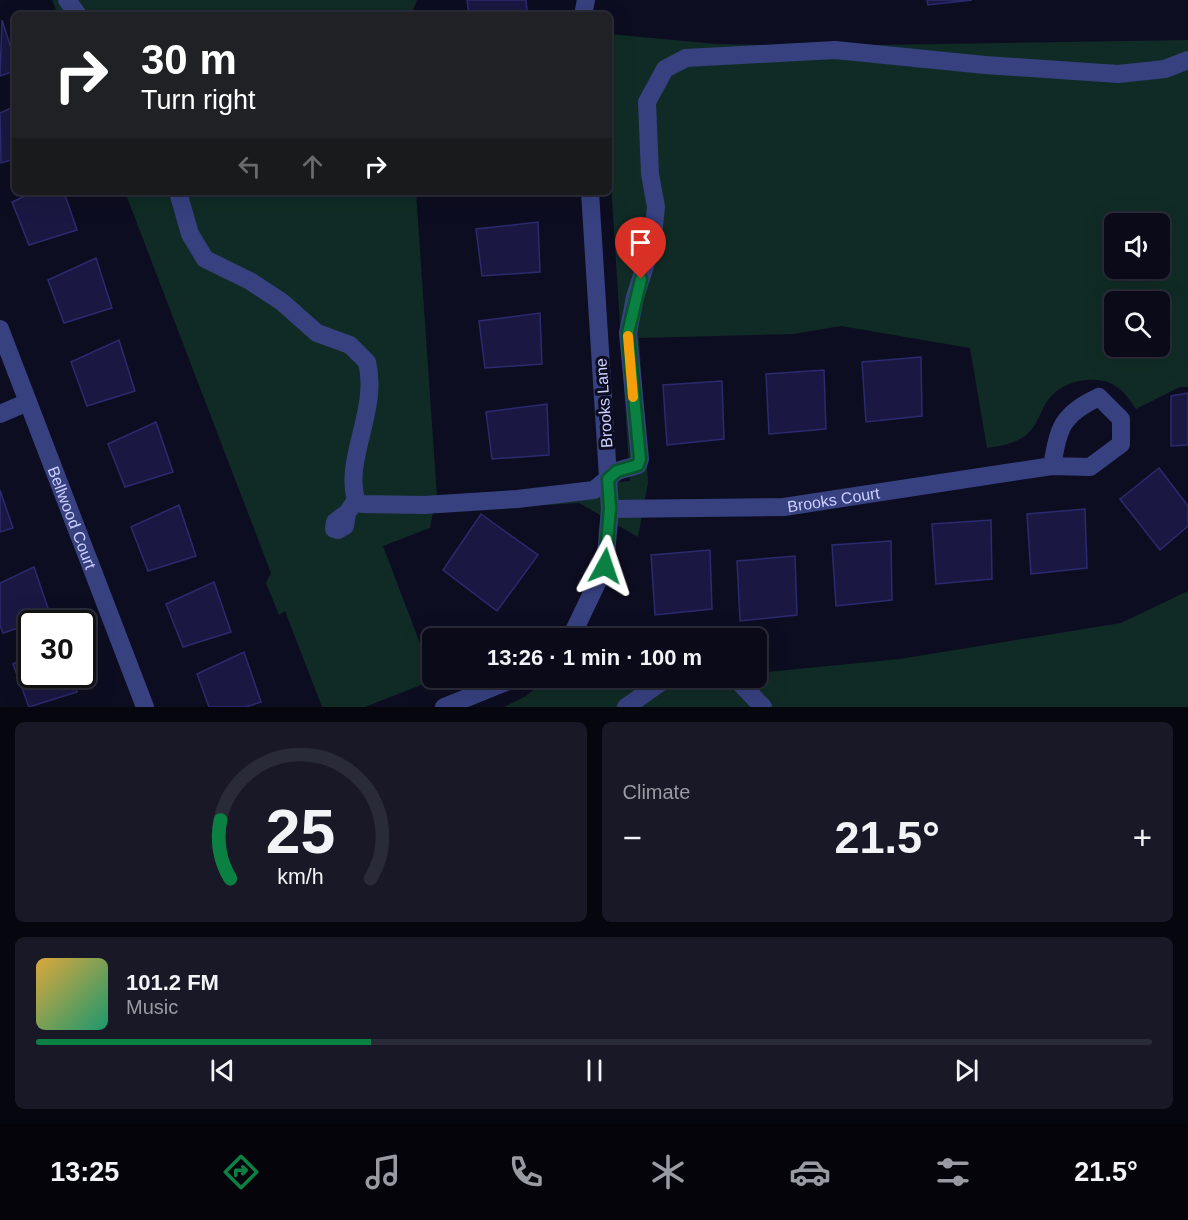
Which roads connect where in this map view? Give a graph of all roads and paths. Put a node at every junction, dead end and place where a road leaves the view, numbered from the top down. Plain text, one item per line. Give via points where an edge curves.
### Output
1 (1188, 60) edge
2 (179, 195) edge
3 (590, 195) edge
4 (0, 329) edge
5 (28, 402) junction
6 (0, 414) edge
7 (1052, 466) dead end
8 (608, 479) junction
9 (610, 508) junction
10 (575, 628) edge
11 (491, 688) edge
12 (653, 688) edge
13 (745, 688) edge
14 (145, 707) edge
15 (444, 707) edge
16 (627, 707) edge
17 (763, 707) edge

1 - 8 street via 1165,69 1118,74 985,66 835,50 686,58 665,69 647,102 650,174 656,207 652,244 628,333 640,459 638,465 617,471
2 - 8 street via 190,234 205,259 282,302 317,333 350,345 367,362 370,399 351,507 518,499 594,490
3 - 8 street, Brooks Lane
4 - 5 street, Bellwood Court
5 - 6 street
5 - 14 street, Bellwood Court
7 - 9 street, Brooks Court via 784,507
8 - 9 street, Brooks Lane
9 - 10 street, Brooks Lane via 605,566
11 - 15 street
12 - 16 street
13 - 17 street

